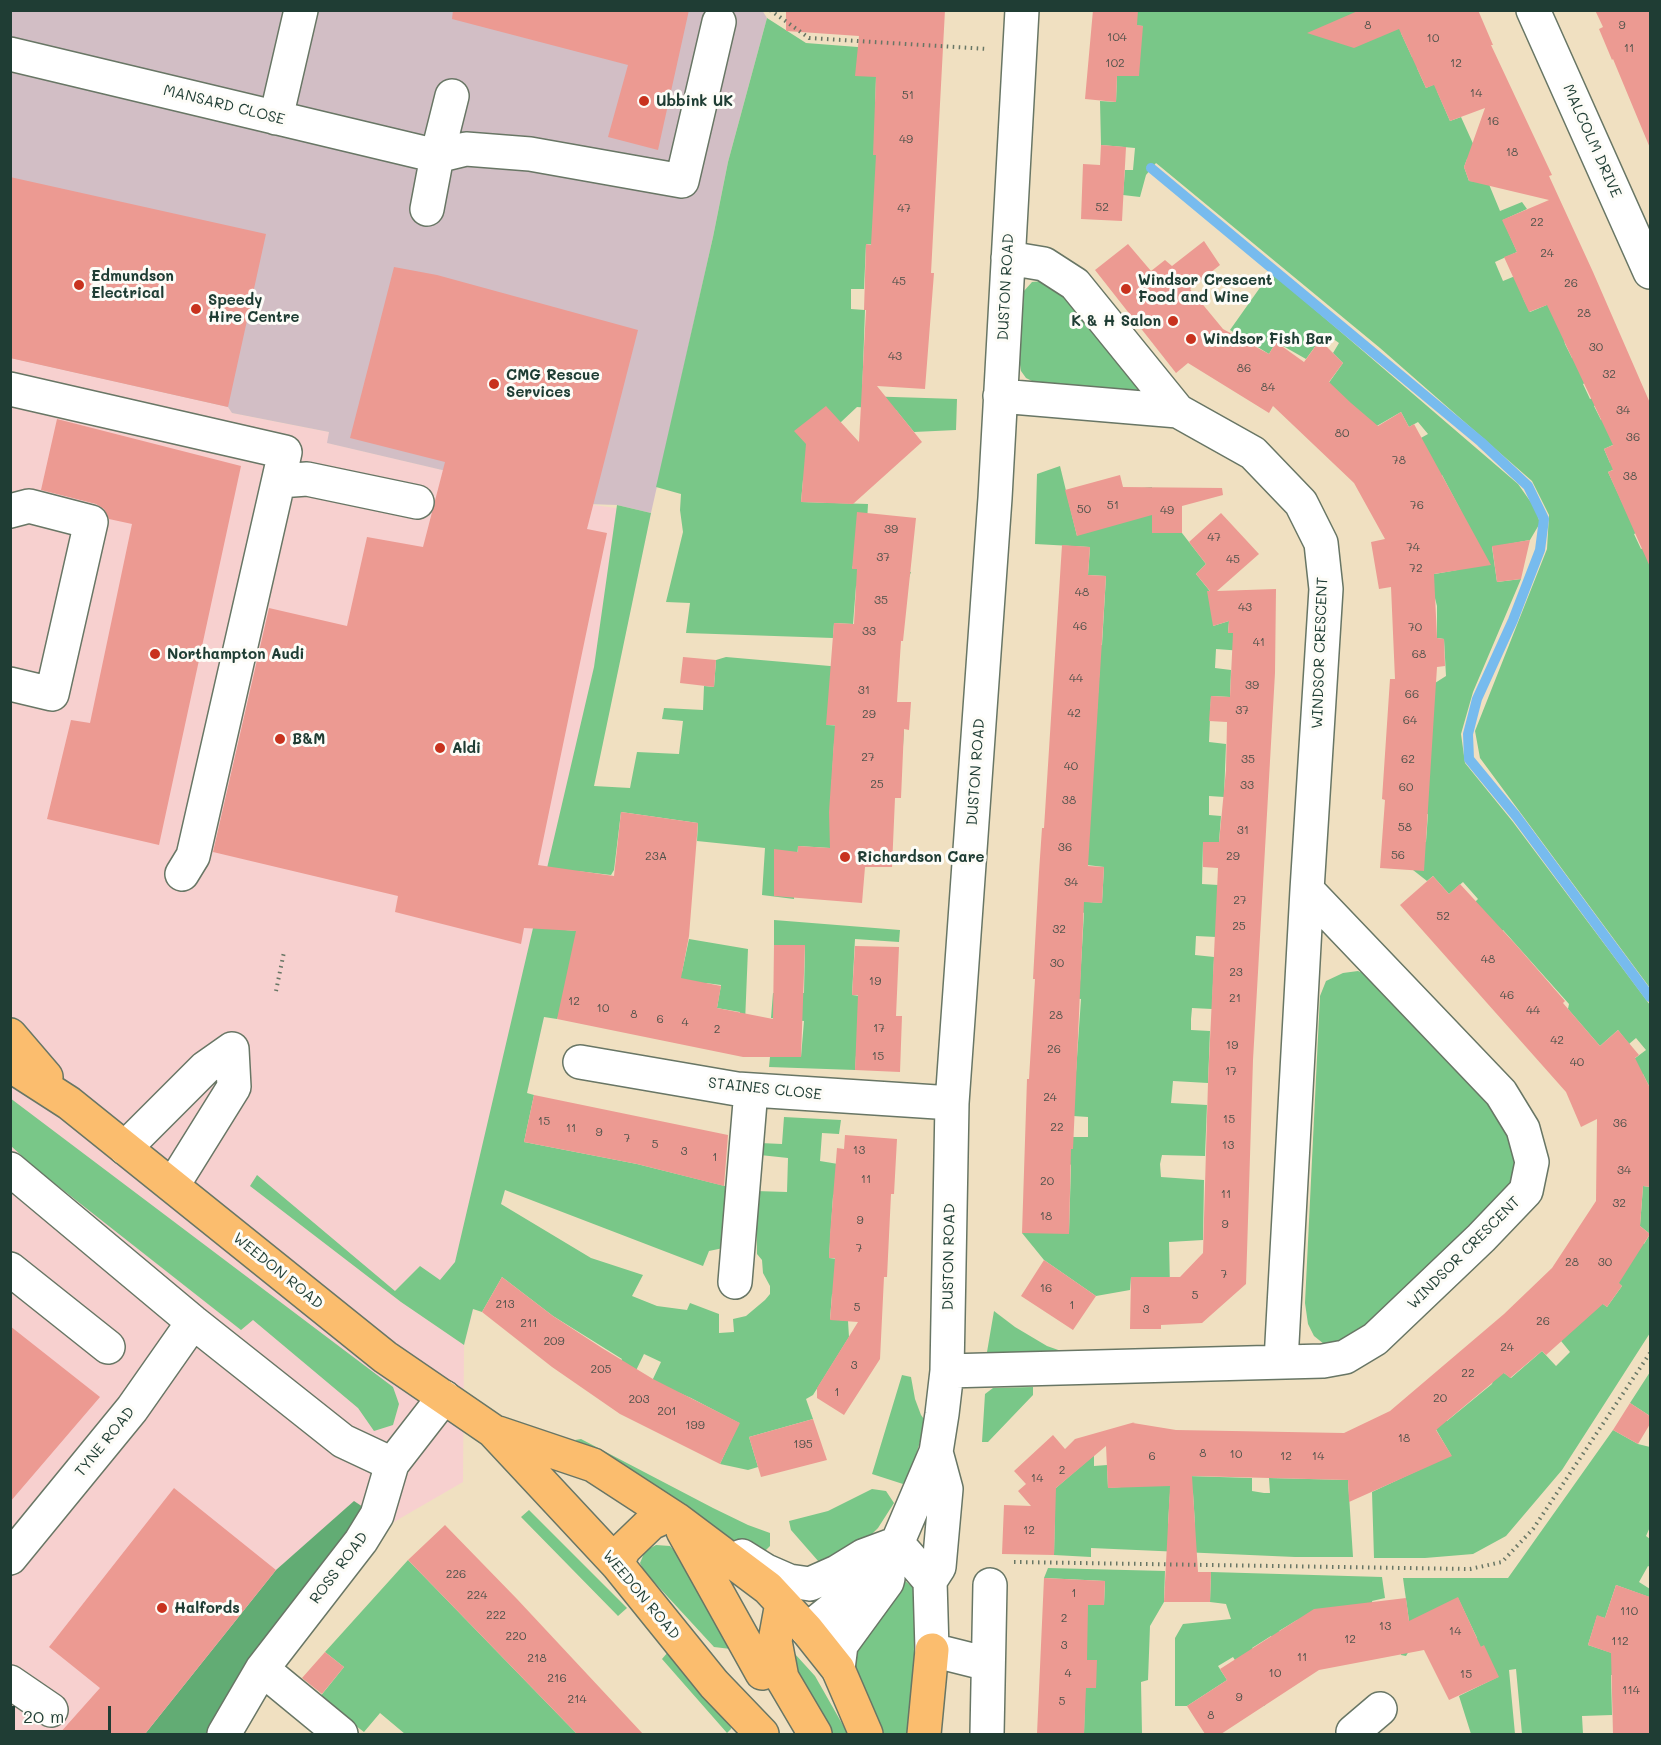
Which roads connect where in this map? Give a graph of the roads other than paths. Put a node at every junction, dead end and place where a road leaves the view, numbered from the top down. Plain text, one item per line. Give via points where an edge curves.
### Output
1 (301, 10) edge
2 (1022, 10) edge
3 (1533, 10) edge
4 (719, 22) dead end
5 (10, 54) edge
6 (452, 96) dead end
7 (276, 118) junction
8 (437, 156) junction
9 (427, 209) dead end
10 (1008, 258) junction
11 (1650, 273) edge
12 (10, 389) edge
13 (1000, 396) junction
14 (1178, 411) junction
15 (279, 481) junction
16 (417, 502) dead end
17 (10, 511) edge
18 (10, 684) edge
19 (182, 874) dead end
20 (1307, 890) junction
21 (10, 1035) edge
22 (580, 1062) dead end
23 (10, 1065) edge
24 (751, 1090) junction
25 (69, 1103) junction
26 (952, 1103) junction
27 (125, 1148) junction
28 (10, 1169) edge
29 (173, 1185) junction
30 (10, 1269) edge
31 (735, 1282) dead end
32 (194, 1322) junction
33 (108, 1347) dead end
34 (1281, 1361) junction
35 (947, 1371) junction
36 (444, 1397) junction
37 (493, 1431) junction
38 (936, 1452) junction
39 (392, 1464) junction
40 (672, 1517) junction
41 (896, 1548) junction
42 (10, 1558) edge
43 (617, 1564) junction
44 (997, 1573) road end
45 (930, 1581) junction
46 (810, 1584) junction
47 (782, 1603) junction
48 (807, 1630) junction
49 (677, 1638) junction
50 (932, 1650) junction
51 (762, 1655) junction
52 (988, 1664) junction
53 (838, 1669) junction
54 (262, 1670) junction
55 (10, 1682) edge
56 (1380, 1709) dead end
57 (51, 1710) dead end
58 (756, 1732) edge
59 (224, 1734) edge
60 (340, 1734) edge
61 (815, 1734) edge
62 (866, 1734) edge
63 (924, 1734) edge
64 (987, 1734) edge
65 (1350, 1734) edge

1 - 7 street
2 - 10 street, DUSTON ROAD
3 - 11 street, MALCOLM DRIVE
4 - 8 street via 682,181 530,154 466,149
5 - 7 street, MANSARD CLOSE
6 - 8 street
7 - 8 street, MANSARD CLOSE
8 - 9 street
10 - 13 street, DUSTON ROAD
10 - 14 street, WINDSOR CRESCENT via 1044,264 1075,284
12 - 15 street via 285,452
13 - 14 street, WINDSOR CRESCENT
13 - 26 street, DUSTON ROAD
14 - 20 street, WINDSOR CRESCENT via 1253,453 1301,503 1321,543 1326,589
15 - 16 street via 307,479
15 - 19 street via 193,856
17 - 18 street via 29,506 92,522 52,694
20 - 34 street, WINDSOR CRESCENT
20 - 34 street, WINDSOR CRESCENT via 1501,1093 1523,1129 1533,1162 1526,1191 1375,1339 1345,1357
21 - 25 main road, WEEDON ROAD
22 - 24 street, STAINES CLOSE
23 - 25 main road, WEEDON ROAD
24 - 26 street, STAINES CLOSE
24 - 31 street
25 - 27 main road, WEEDON ROAD
26 - 35 street, DUSTON ROAD
27 - 29 main road, WEEDON ROAD
27 - 29 street via 205,1068 232,1049 234,1087
28 - 32 street
29 - 36 main road, WEEDON ROAD via 385,1357
30 - 33 street
32 - 39 street via 343,1441
32 - 42 street, TYNE ROAD via 132,1409
34 - 35 street, WINDSOR CRESCENT
35 - 38 street, DUSTON ROAD
36 - 37 main road, WEEDON ROAD
36 - 39 street, ROSS ROAD
37 - 40 main road, WEEDON ROAD via 593,1465
37 - 43 main road, WEEDON ROAD
38 - 41 street, DUSTON ROAD
38 - 45 street via 945,1489 939,1567
39 - 54 street, ROSS ROAD via 377,1515 361,1541
40 - 43 main road via 651,1523 624,1549
40 - 46 street via 693,1524 766,1571 789,1581
40 - 47 main road, WEEDON ROAD via 768,1588
40 - 51 main road, WEEDON ROAD
41 - 45 street
41 - 46 street via 862,1556
41 - 48 street, DUSTON ROAD via 855,1591
41 - 53 street via 887,1582 841,1645
43 - 49 main road, WEEDON ROAD
44 - 52 street
45 - 50 street
46 - 47 street
47 - 48 main road, WEEDON ROAD
47 - 51 main road
48 - 51 main road
48 - 53 main road, WEEDON ROAD
49 - 51 main road via 713,1653
49 - 58 main road, WEEDON ROAD
50 - 52 street
50 - 63 main road
51 - 58 main road via 764,1699
51 - 61 main road via 782,1678
52 - 64 street
53 - 62 main road, WEEDON ROAD
54 - 59 street, ROSS ROAD
54 - 60 street
55 - 57 street
56 - 65 street

